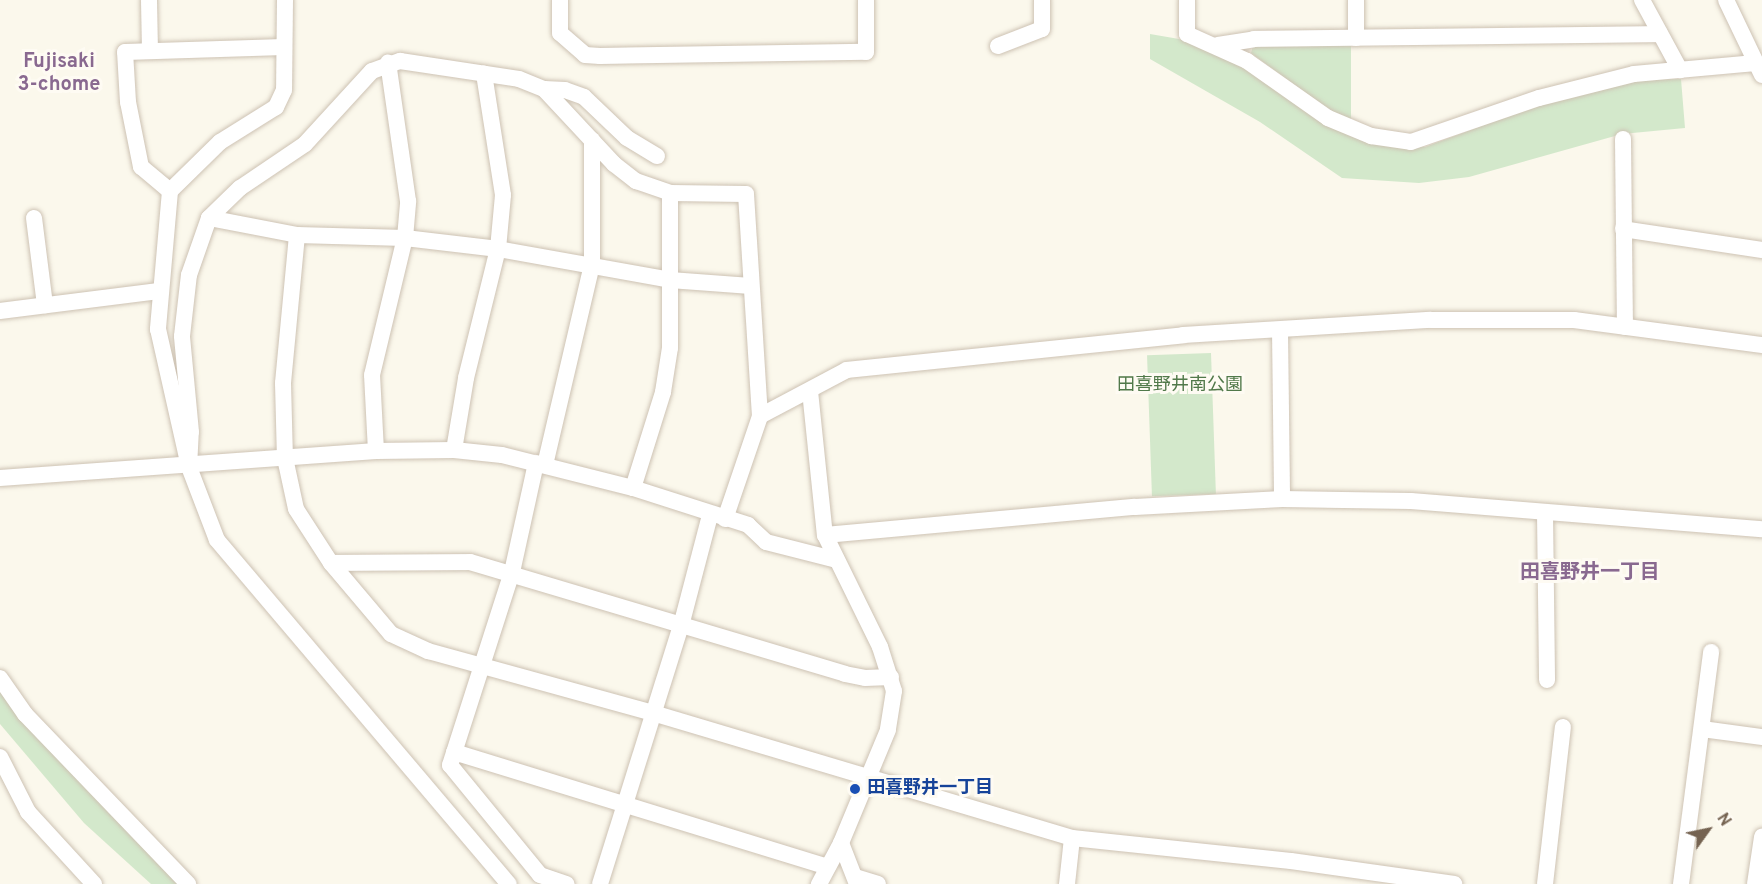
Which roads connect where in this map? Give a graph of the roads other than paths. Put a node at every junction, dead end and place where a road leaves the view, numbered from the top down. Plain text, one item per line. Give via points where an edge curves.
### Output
1 (149, 0) edge
2 (285, 0) edge
3 (560, 0) edge
4 (866, 0) edge
5 (1042, 0) edge
6 (1187, 0) edge
7 (1356, 0) edge
8 (1642, 0) edge
9 (1726, 0) edge
10 (1660, 34) junction
11 (1356, 38) junction
12 (1218, 45) junction
13 (998, 46) dead end
14 (284, 47) junction
15 (150, 50) junction
16 (388, 62) junction
17 (1759, 69) edge
18 (1680, 70) junction
19 (484, 73) junction
20 (544, 89) junction
21 (1623, 139) dead end
22 (592, 140) junction
23 (657, 156) dead end
24 (170, 190) junction
25 (670, 193) junction
26 (34, 218) dead end
27 (209, 218) junction
28 (1623, 229) junction
29 (297, 235) junction
30 (405, 238) junction
31 (498, 249) junction
32 (1762, 250) edge
33 (592, 264) junction
34 (670, 280) junction
35 (751, 286) junction
36 (159, 291) junction
37 (45, 305) junction
38 (0, 311) edge
39 (1625, 327) junction
40 (1280, 330) junction
41 (1762, 345) edge
42 (810, 391) junction
43 (760, 416) junction
44 (454, 450) junction
45 (376, 452) junction
46 (285, 458) junction
47 (541, 464) junction
48 (189, 467) junction
49 (0, 478) edge
50 (633, 488) junction
51 (1282, 499) junction
52 (1545, 513) junction
53 (718, 517) junction
54 (1762, 529) edge
55 (825, 535) junction
56 (837, 560) junction
57 (331, 563) junction
58 (512, 572) junction
59 (682, 622) junction
60 (1711, 652) dead end
61 (483, 667) junction
62 (891, 677) junction
63 (0, 678) edge
64 (1547, 680) dead end
65 (653, 713) junction
66 (1563, 727) dead end
67 (1702, 729) junction
68 (1762, 737) edge
69 (454, 752) junction
70 (0, 757) edge
71 (867, 780) junction
72 (626, 806) junction
73 (1762, 837) edge
74 (1072, 838) junction
75 (842, 843) junction
76 (826, 867) junction
77 (856, 881) edge
78 (94, 884) edge
79 (188, 884) edge
80 (509, 884) edge
81 (566, 884) edge
82 (600, 884) edge
83 (819, 884) edge
84 (878, 884) edge
85 (1067, 884) edge
86 (1454, 884) edge
87 (1545, 884) edge
88 (1680, 884) edge
89 (1755, 884) edge

1 - 15 street
2 - 14 street
3 - 4 street via 560,33 585,54 600,56 866,52
5 - 13 street via 1042,29
6 - 12 street via 1187,34
7 - 11 street
8 - 10 street
9 - 17 street
10 - 11 street
10 - 18 street
11 - 12 street via 1254,39
12 - 18 street via 1328,118 1371,136 1411,142 1539,98 1634,74
14 - 15 street
14 - 24 street via 285,90 276,107 220,142
15 - 24 street via 125,52 129,102 141,167
16 - 19 street
16 - 27 street via 372,71 305,144 240,188
16 - 30 street via 408,201
17 - 18 street
19 - 20 street via 519,79
19 - 31 street via 503,195
20 - 22 street
20 - 23 street via 565,90 584,97 627,138
21 - 28 street
22 - 25 street via 636,181
22 - 33 street
24 - 36 street
25 - 34 street
25 - 35 street via 747,194
26 - 37 street
27 - 29 street
27 - 48 street via 189,275 182,336 191,432
28 - 32 street
28 - 39 street
29 - 30 street
29 - 46 street via 284,383
30 - 31 street
30 - 45 street via 372,375
31 - 33 street
31 - 44 street via 466,378
33 - 34 street
33 - 47 street
34 - 35 street
34 - 50 street via 670,348 663,392
35 - 43 street
36 - 37 street
36 - 48 street via 158,330
37 - 38 street
39 - 40 street via 1574,320 1476,319
39 - 41 street
40 - 42 street via 1017,350 848,370
40 - 51 street
42 - 43 street
42 - 55 street
43 - 53 street
44 - 45 street
44 - 47 street
45 - 46 street
46 - 48 street
46 - 57 street via 296,509
47 - 50 street
47 - 58 street
48 - 49 street
48 - 80 street via 217,540
50 - 53 street
51 - 52 street via 1411,501
51 - 55 street via 1135,507
52 - 54 street
52 - 64 street
53 - 56 street via 748,525 766,542
53 - 59 street
55 - 56 street
56 - 62 street
57 - 58 street via 470,562
57 - 61 street via 391,634 428,651
58 - 59 street
58 - 61 street
59 - 62 street via 845,674
59 - 65 street
60 - 67 street
61 - 65 street
61 - 69 street
62 - 71 street via 894,691 888,730
63 - 79 street via 25,714
65 - 71 street
65 - 72 street
66 - 87 street
67 - 68 street
67 - 88 street
69 - 72 street
69 - 81 street via 450,765 540,875
70 - 78 street via 28,812
71 - 74 street
71 - 75 street
72 - 76 street
72 - 82 street
73 - 89 street
74 - 85 street
74 - 86 street via 1291,861
75 - 76 street
75 - 77 street
76 - 83 street
77 - 84 street

